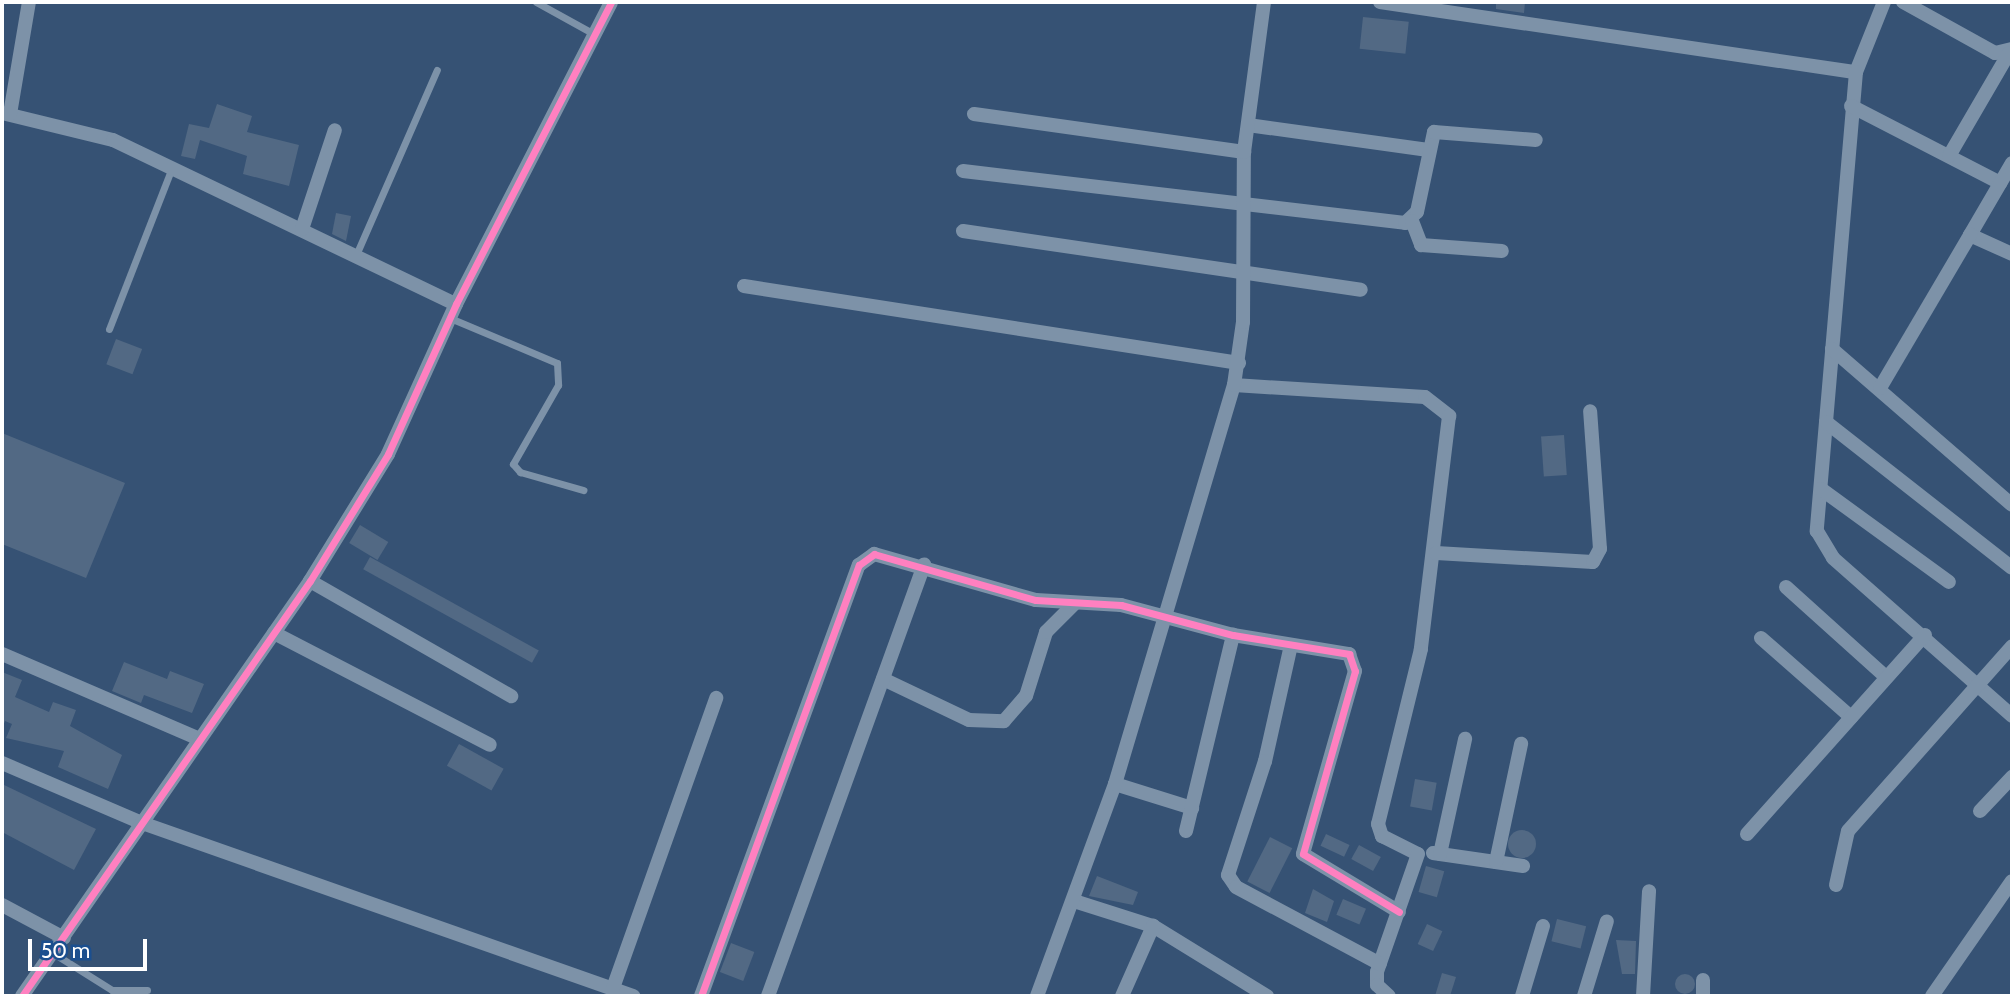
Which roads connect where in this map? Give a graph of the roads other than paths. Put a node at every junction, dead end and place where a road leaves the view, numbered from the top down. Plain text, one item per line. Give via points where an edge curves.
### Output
1 (29, 2) edge
2 (536, 2) edge
3 (611, 2) edge
4 (1264, 2) edge
5 (1380, 2) edge
6 (1884, 2) edge
7 (1903, 2) edge
8 (1438, 7) edge
9 (594, 34) junction
10 (2010, 51) edge
11 (436, 71) dead end
12 (1856, 72) junction
13 (1851, 106) junction
14 (6, 114) edge
15 (974, 114) dead end
16 (1248, 125) junction
17 (335, 130) dead end
18 (1536, 139) dead end
19 (1428, 150) junction
20 (1244, 152) junction
21 (1950, 156) junction
22 (2012, 163) edge
23 (171, 170) junction
24 (963, 171) dead end
25 (2000, 183) junction
26 (1241, 205) junction
27 (1412, 220) junction
28 (302, 229) junction
29 (963, 231) dead end
30 (1970, 235) junction
31 (1502, 251) dead end
32 (2012, 254) edge
33 (356, 255) junction
34 (1242, 268) junction
35 (744, 286) dead end
36 (1361, 290) dead end
37 (453, 311) junction
38 (109, 329) dead end
39 (1832, 349) junction
40 (1239, 363) junction
41 (1234, 385) junction
42 (1880, 388) junction
43 (1590, 411) dead end
44 (1826, 422) junction
45 (1821, 489) junction
46 (583, 490) dead end
47 (2012, 505) edge
48 (1436, 553) junction
49 (924, 564) junction
50 (2012, 568) edge
51 (310, 581) junction
52 (1949, 582) dead end
53 (1786, 587) dead end
54 (1074, 604) junction
55 (1167, 620) junction
56 (274, 633) junction
57 (1233, 635) junction
58 (1925, 635) junction
59 (1761, 638) dead end
60 (1291, 645) junction
61 (2012, 646) edge
62 (2, 654) edge
63 (1886, 677) junction
64 (883, 679) junction
65 (1983, 684) junction
66 (510, 696) dead end
67 (716, 698) dead end
68 (2012, 716) edge
69 (1851, 717) junction
70 (1465, 738) dead end
71 (199, 739) junction
72 (1521, 744) dead end
73 (490, 745) dead end
74 (2, 763) edge
75 (2012, 777) edge
76 (1115, 784) junction
77 (1192, 808) junction
78 (1980, 811) dead end
79 (142, 822) junction
80 (1186, 831) dead end
81 (1747, 834) dead end
82 (1418, 851) junction
83 (1440, 854) junction
84 (1496, 862) junction
85 (1523, 866) dead end
86 (2012, 881) edge
87 (1836, 885) dead end
88 (1649, 891) dead end
89 (1074, 901) junction
90 (2, 905) edge
91 (1399, 912) junction
92 (1607, 920) dead end
93 (1153, 926) junction
94 (1543, 926) dead end
95 (64, 938) junction
96 (54, 953) junction
97 (1380, 964) junction
98 (1703, 980) dead end
99 (612, 988) junction
100 (147, 990) dead end
101 (22, 996) edge
102 (632, 996) edge
103 (701, 996) edge
104 (768, 996) edge
105 (1037, 996) edge
106 (1122, 996) edge
107 (1267, 996) edge
108 (1390, 996) edge
109 (1522, 996) edge
110 (1584, 996) edge
111 (1643, 996) edge
112 (1703, 996) edge
113 (1932, 996) edge

1 - 14 street
2 - 9 lane
3 - 9 street
4 - 16 street
5 - 8 street
6 - 12 street
7 - 10 street via 1995,53
8 - 12 street
9 - 37 street
10 - 21 street
11 - 33 lane
12 - 13 street
13 - 21 street
13 - 39 street
14 - 23 street via 113,140
15 - 20 street
16 - 19 street
16 - 20 street
17 - 28 street
18 - 19 street via 1445,129 1434,132
19 - 27 street
20 - 26 street
21 - 25 street
22 - 25 street
23 - 28 street
23 - 38 lane
24 - 26 street
25 - 30 street
26 - 27 street
26 - 34 street
27 - 31 street via 1422,245
28 - 33 street
29 - 34 street
30 - 32 street
30 - 42 street
33 - 37 street
34 - 36 street
34 - 40 street
35 - 40 street
37 - 46 lane via 557,363 558,385 513,464 520,472
37 - 51 street via 408,416
39 - 42 street
39 - 44 street
40 - 41 street
41 - 48 street via 1425,397 1446,408 1451,425
41 - 55 street
42 - 47 street
43 - 48 street via 1600,549 1593,562
44 - 45 street
44 - 50 street
45 - 52 street
45 - 58 street via 1822,547
48 - 82 street via 1378,824 1382,836
49 - 54 street via 1036,600
49 - 64 street
49 - 103 street via 874,554 859,565
51 - 56 street
51 - 66 street
53 - 63 street
54 - 55 street via 1121,605
54 - 64 street via 1046,632 1026,696 1004,721 969,720
55 - 57 street
55 - 76 street
56 - 71 street
56 - 73 street
57 - 60 street
57 - 77 street
58 - 63 street
58 - 65 street
59 - 69 street
60 - 91 street via 1349,654 1355,671 1303,854
60 - 97 street via 1265,761 1228,875 1236,887
61 - 65 street
62 - 71 street
63 - 69 street
64 - 104 street
65 - 68 street
65 - 87 street via 1848,831
67 - 99 street
69 - 81 street
70 - 83 street
71 - 79 street
72 - 84 street
74 - 79 street
75 - 78 street
76 - 77 street
76 - 89 street
77 - 80 street
79 - 95 street
79 - 99 street
82 - 83 street
82 - 91 street
83 - 84 street
84 - 85 street
86 - 113 street
88 - 111 street
89 - 93 street
89 - 105 street
90 - 95 street
91 - 97 street
92 - 110 street
93 - 106 street
93 - 107 street
94 - 109 street
95 - 96 street
96 - 100 lane via 112,990
96 - 101 street
97 - 108 street via 1377,985
98 - 112 street
99 - 102 street

